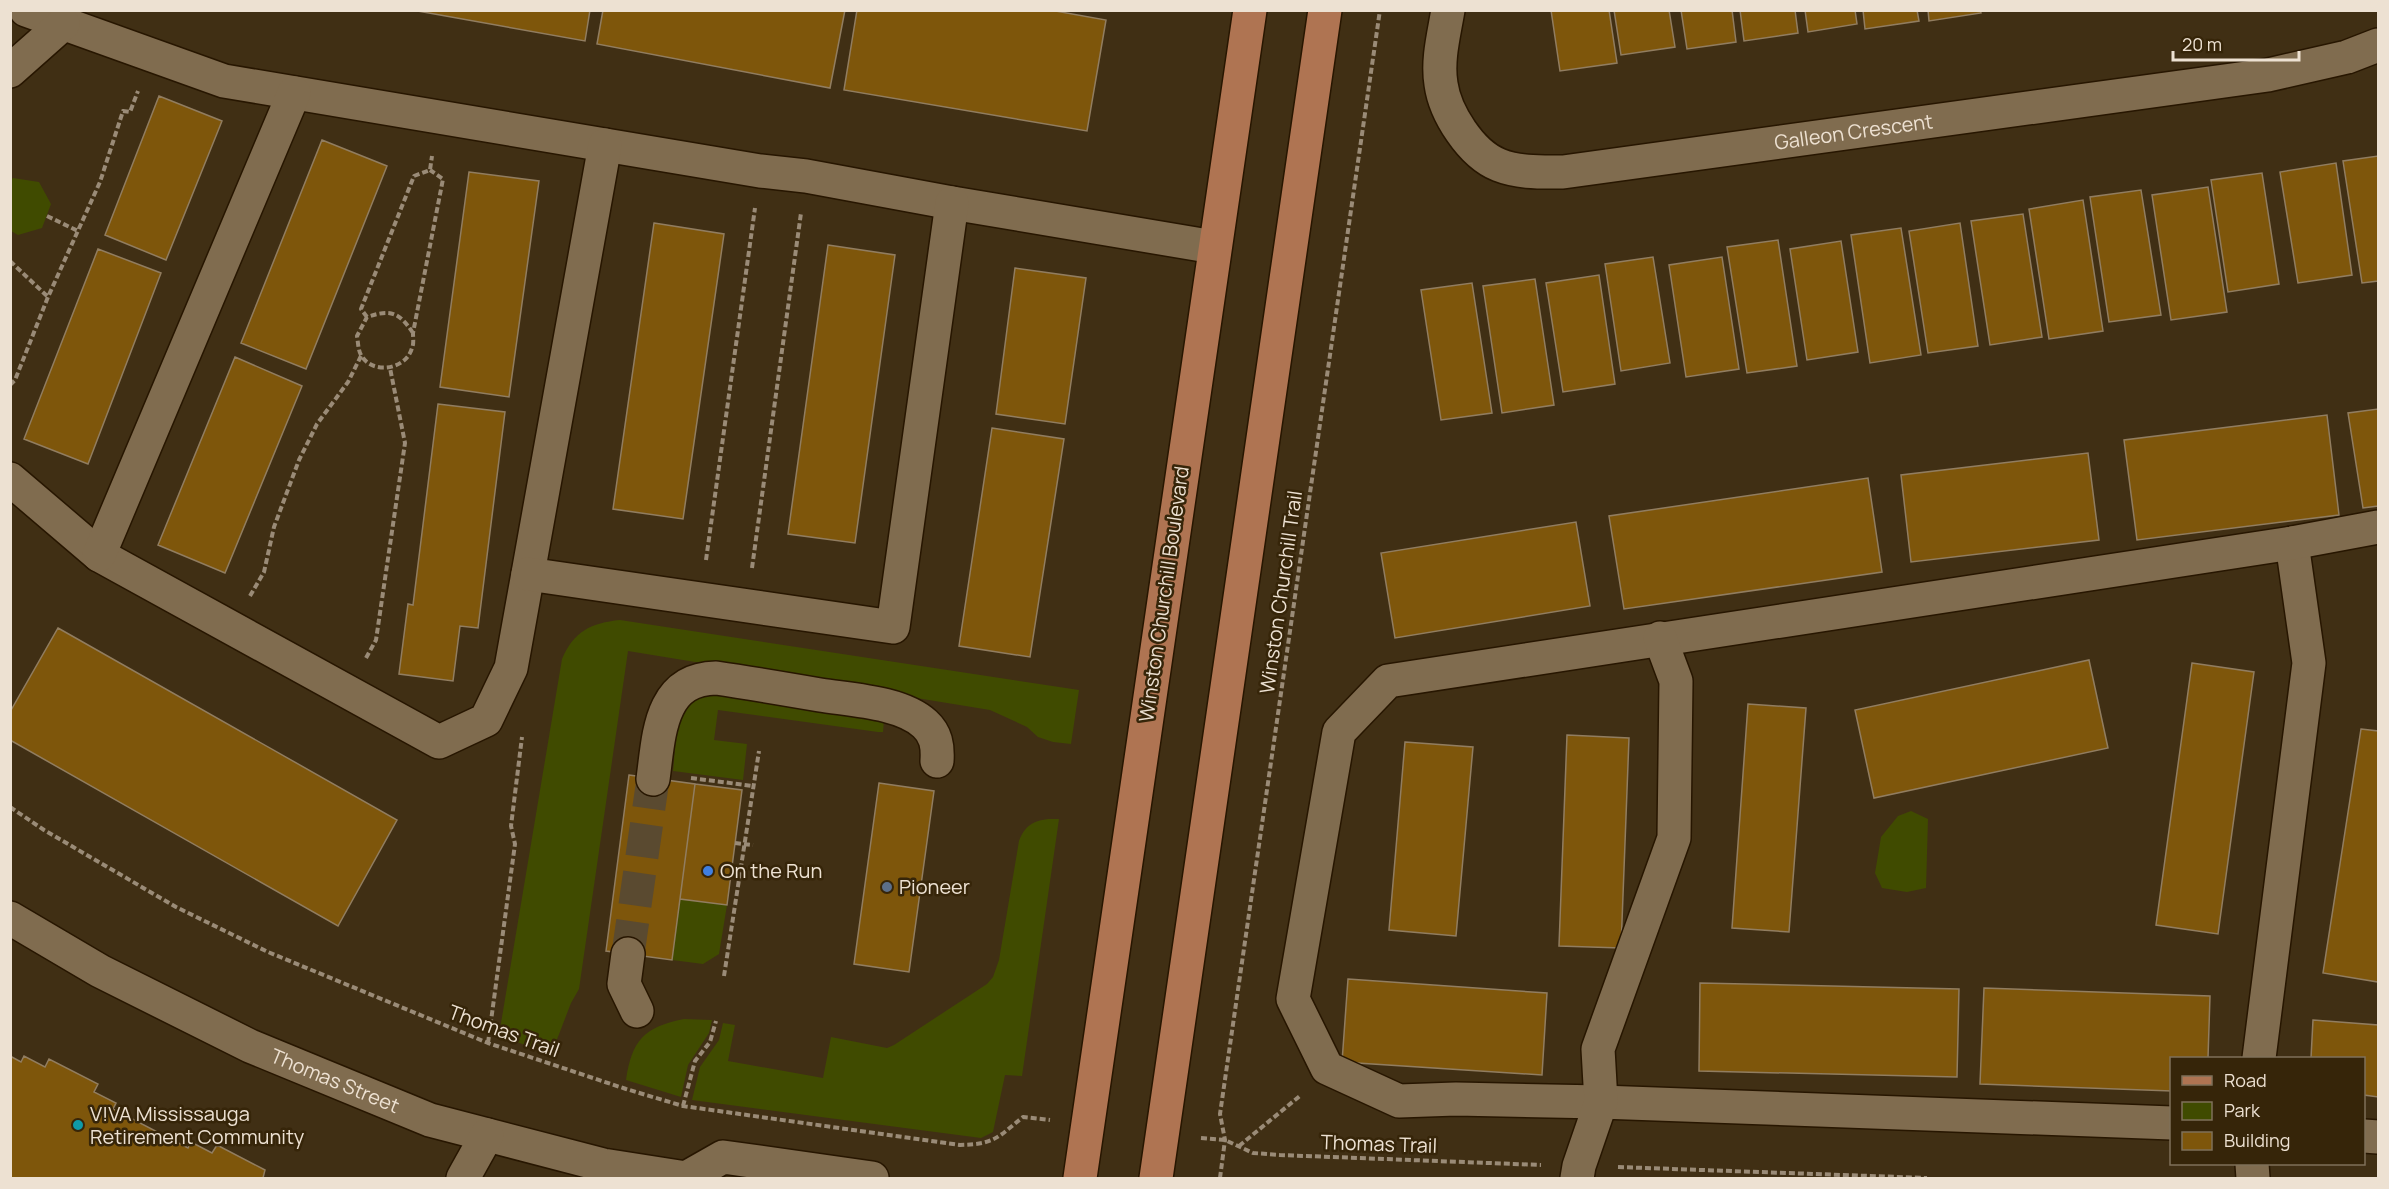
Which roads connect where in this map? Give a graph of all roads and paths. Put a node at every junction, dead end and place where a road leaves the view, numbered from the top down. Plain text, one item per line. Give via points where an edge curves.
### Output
1 (26, 10) edge
2 (1250, 10) edge
3 (1325, 10) edge
4 (1380, 10) edge
5 (1448, 10) edge
6 (63, 24) junction
7 (2379, 45) edge
8 (150, 55) junction
9 (10, 71) edge
10 (294, 93) junction
11 (439, 117) junction
12 (605, 145) junction
13 (430, 170) junction
14 (760, 171) junction
15 (806, 176) junction
16 (952, 203) junction
17 (47, 216) dead end
18 (78, 231) junction
19 (1214, 247) junction
20 (10, 261) edge
21 (48, 297) junction
22 (367, 317) junction
23 (413, 333) junction
24 (361, 356) junction
25 (390, 368) junction
26 (10, 385) edge
27 (10, 479) edge
28 (2379, 526) edge
29 (2292, 543) junction
30 (99, 555) junction
31 (528, 574) junction
32 (700, 599) junction
33 (747, 606) junction
34 (232, 628) junction
35 (1660, 638) junction
36 (349, 693) junction
37 (523, 729) dead end
38 (759, 751) dead end
39 (937, 761) dead end
40 (653, 779) tunnel mouth
41 (10, 807) edge
42 (735, 843) dead end
43 (744, 844) junction
44 (753, 845) dead end
45 (10, 918) edge
46 (628, 954) tunnel mouth
47 (724, 976) dead end
48 (637, 1011) dead end
49 (716, 1021) dead end
50 (488, 1043) junction
51 (2259, 1057) edge
52 (1346, 1077) junction
53 (1601, 1102) junction
54 (683, 1106) junction
55 (1023, 1117) dead end
56 (2170, 1123) edge
57 (487, 1135) junction
58 (1225, 1140) junction
59 (1239, 1146) junction
60 (1535, 1164) dead end
61 (1641, 1168) dead end
62 (686, 1178) edge
63 (463, 1179) edge
64 (872, 1179) edge
65 (1080, 1179) edge
66 (1156, 1179) edge
67 (1220, 1179) edge
68 (1577, 1179) edge
69 (1926, 1179) edge

1 - 6 street
2 - 19 main road, Winston Churchill Boulevard
3 - 66 main road
4 - 58 path, Winston Churchill Trail via 1220,1114
5 - 7 street, Galleon Crescent via 1441,85 1452,118 1471,144 1497,164 1525,171 1563,172 2268,75 2347,57
6 - 8 street
6 - 9 street
8 - 10 street via 224,81
8 - 18 path via 130,112 123,111 100,182
10 - 11 street
10 - 30 street
11 - 12 street
11 - 13 path
12 - 14 street
12 - 31 street
13 - 22 path via 414,176 361,309
13 - 23 path via 442,179
14 - 15 street
14 - 32 path
15 - 16 street
15 - 33 path
16 - 19 street
16 - 33 street via 893,627
17 - 18 path
18 - 21 path
19 - 65 main road, Winston Churchill Boulevard
20 - 21 path
21 - 26 path
22 - 23 path via 385,311 402,318
22 - 24 path via 357,336
23 - 25 path via 412,348 404,361
24 - 25 path via 374,366
24 - 34 path via 299,460 274,526 264,572
25 - 36 path via 405,443 376,640
27 - 30 street
28 - 29 street
29 - 35 street
29 - 51 street via 2309,663
30 - 34 street
31 - 32 street
31 - 36 street via 511,668 486,720 439,742
32 - 33 street
34 - 36 street
35 - 52 street via 1388,681 1339,732 1293,999 1328,1068
35 - 53 street via 1676,681 1674,838 1598,1049
37 - 50 path via 511,826 515,844
38 - 43 path
39 - 40 street via 933,734 906,712 702,678 687,684 662,718
41 - 50 path, Thomas Trail via 44,831 176,907 267,952
42 - 43 path
43 - 44 path
43 - 47 path
45 - 57 street, Thomas Street via 100,970 250,1046 430,1120
46 - 48 street via 624,984
49 - 54 path via 710,1042 693,1068
50 - 54 path, Thomas Trail
52 - 53 street via 1399,1101
52 - 59 path via 1302,1094
53 - 56 street
53 - 68 street
54 - 55 path, Thomas Trail via 960,1145 993,1140
57 - 62 street, Thomas Street via 603,1165
57 - 63 street
58 - 59 path, Thomas Trail
58 - 67 path, Winston Churchill Trail
59 - 60 path, Thomas Trail via 1253,1153 1280,1155
61 - 69 path
62 - 64 street, Thomas Street via 723,1157

